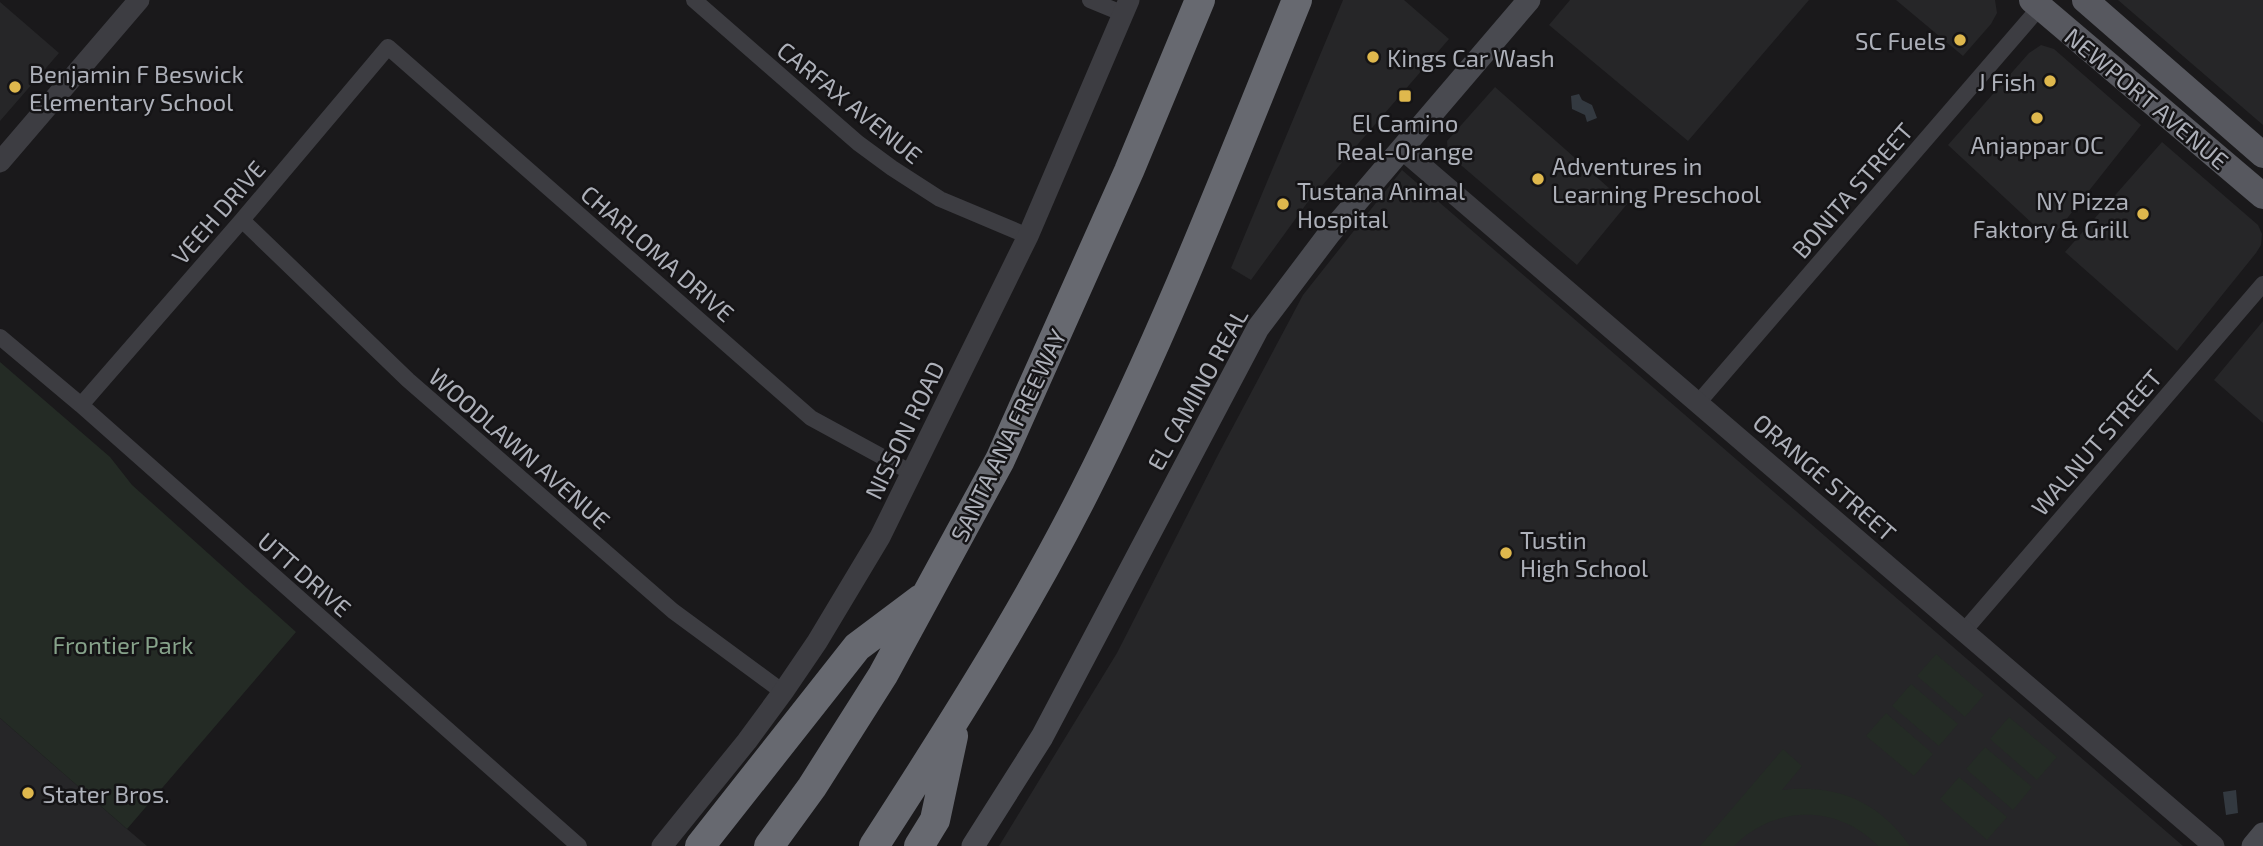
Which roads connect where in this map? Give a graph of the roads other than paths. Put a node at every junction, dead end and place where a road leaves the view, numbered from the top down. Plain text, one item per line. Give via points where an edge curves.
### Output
1 (139, 0) edge
2 (694, 0) edge
3 (1090, 0) edge
4 (1200, 0) edge
5 (1297, 0) edge
6 (1529, 0) edge
7 (2085, 0) edge
8 (2036, 3) edge
9 (1126, 7) edge
10 (388, 47) joint
11 (1402, 149) junction
12 (2263, 155) edge
13 (0, 162) edge
14 (2263, 196) edge
15 (242, 220) junction
16 (1028, 236) junction
17 (2263, 284) edge
18 (0, 337) edge
19 (1698, 403) junction
20 (81, 405) junction
21 (912, 473) junction
22 (930, 592) junction
23 (1964, 631) junction
24 (783, 692) junction
25 (957, 719) junction
26 (2263, 834) edge
27 (579, 846) edge
28 (662, 846) edge
29 (700, 846) edge
30 (769, 846) edge
31 (874, 846) edge
32 (919, 846) edge
33 (974, 846) edge
34 (2214, 846) edge
35 (2253, 846) edge

1 - 13 street
2 - 16 street, CARFAX AVENUE via 892,168 940,199
3 - 9 street
4 - 22 highway, SANTA ANA FREEWAY via 1000,460
5 - 25 highway via 1140,376 1084,492
6 - 11 main road, EL CAMINO REAL
7 - 12 main road, NEWPORT AVENUE
8 - 14 main road, NEWPORT AVENUE
8 - 19 street, BONITA STREET
9 - 16 street, NISSON ROAD
10 - 15 street, VEEH DRIVE
10 - 21 street, CHARLOMA DRIVE via 811,418
11 - 19 street, ORANGE STREET
11 - 33 main road, EL CAMINO REAL via 1329,234 1258,328 1042,737
15 - 20 street, VEEH DRIVE
15 - 24 street, WOODLAWN AVENUE via 408,380 673,611
16 - 21 street, NISSON ROAD
17 - 23 street, WALNUT STREET
18 - 20 street, UTT DRIVE
19 - 23 street, ORANGE STREET
20 - 27 street, UTT DRIVE
21 - 24 street, NISSON ROAD via 880,537
22 - 29 highway via 857,647
22 - 30 highway, SANTA ANA FREEWAY via 883,675
23 - 34 street, ORANGE STREET
24 - 28 street, NISSON ROAD
25 - 31 highway
25 - 32 highway via 935,820
26 - 35 main road

